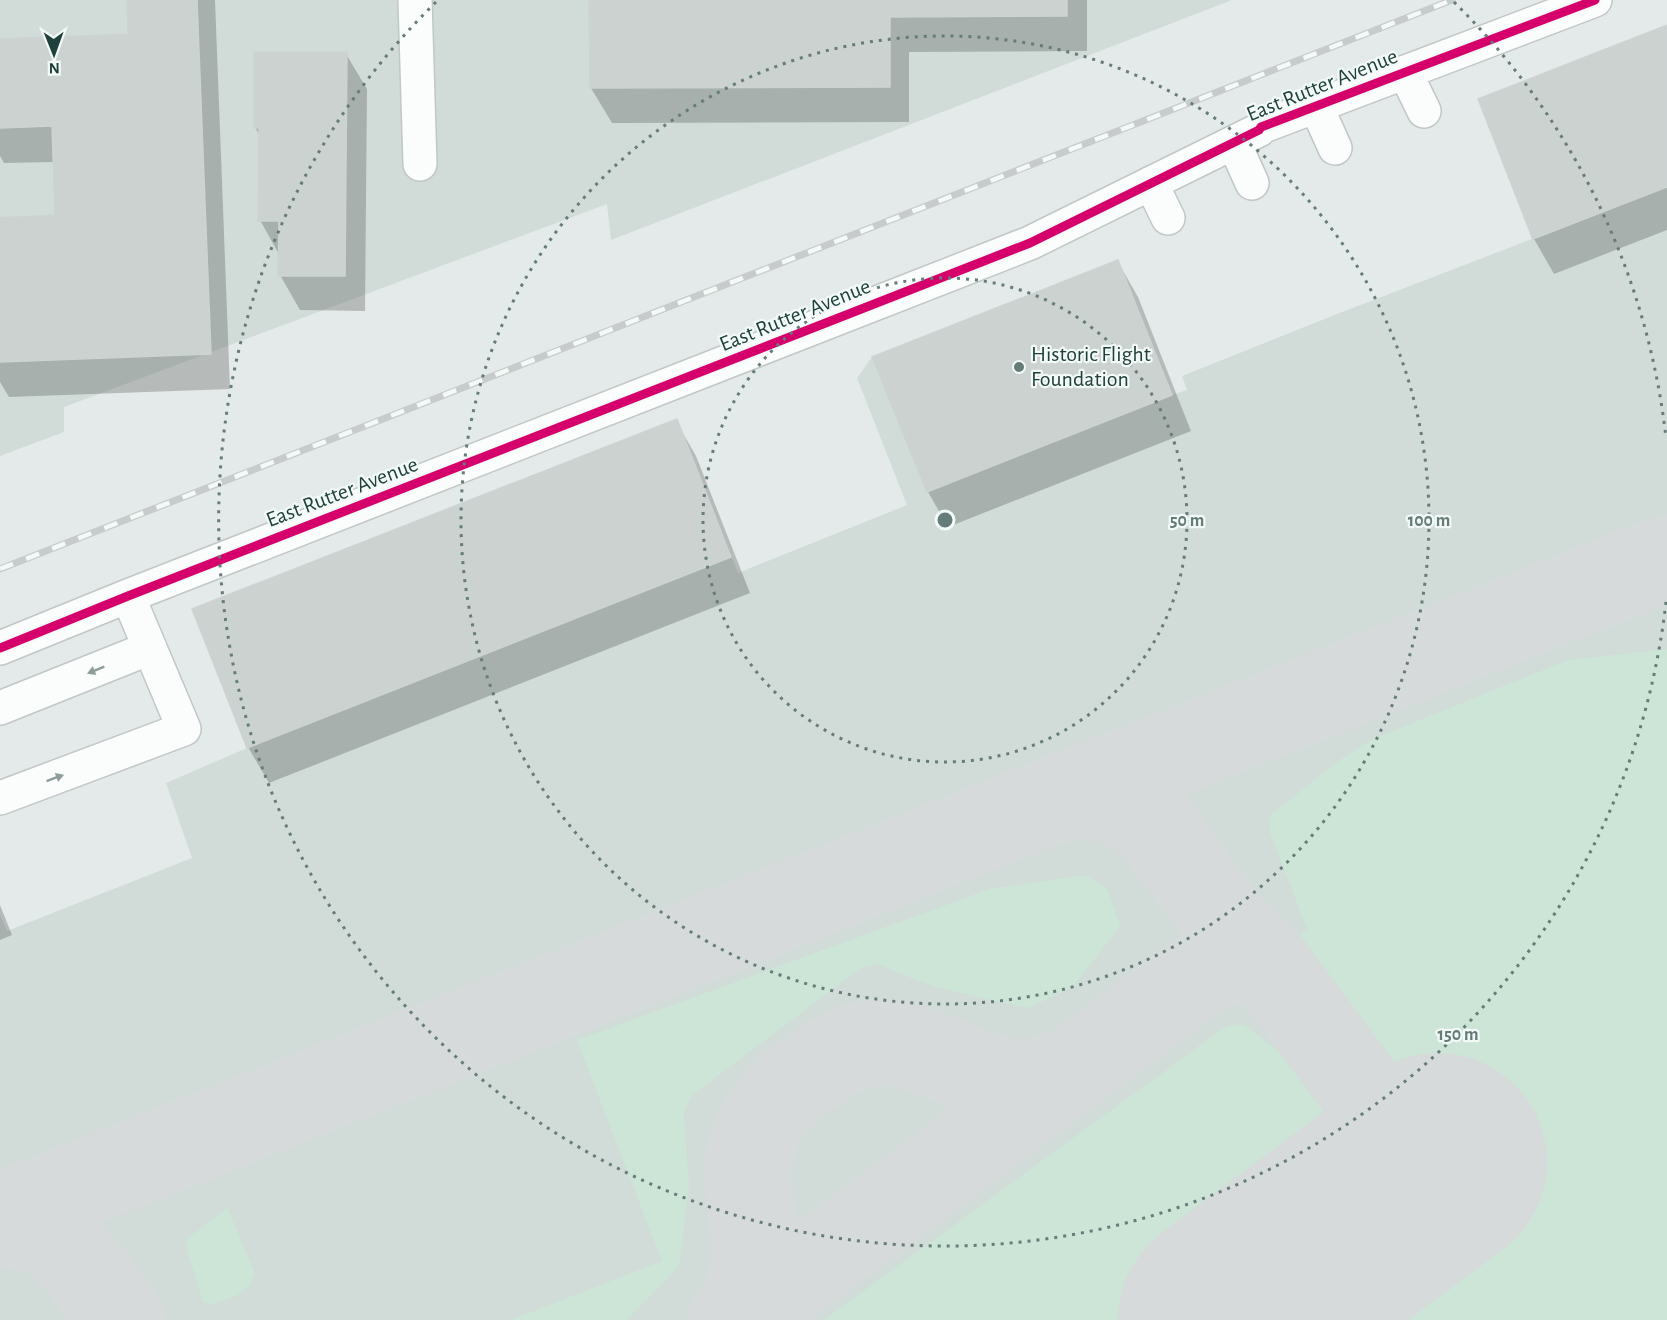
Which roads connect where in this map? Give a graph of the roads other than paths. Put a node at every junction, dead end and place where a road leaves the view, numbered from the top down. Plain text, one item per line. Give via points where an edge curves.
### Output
1 (416, 0) edge
2 (1595, 0) edge
3 (1405, 72) junction
4 (1316, 106) junction
5 (1424, 111) dead end
6 (1234, 143) junction
7 (1335, 148) dead end
8 (420, 164) dead end
9 (1151, 183) junction
10 (1252, 183) dead end
11 (1168, 218) dead end
12 (128, 596) junction
13 (0, 648) edge
14 (150, 648) junction
15 (0, 708) edge
16 (0, 798) edge

1 - 8 street
2 - 3 street, East Rutter Avenue
3 - 4 street, East Rutter Avenue
3 - 5 street
4 - 6 street, East Rutter Avenue via 1261,127
4 - 7 street
6 - 9 street, East Rutter Avenue
6 - 10 street
9 - 11 street
9 - 12 street, East Rutter Avenue via 1030,243
12 - 13 street, East Rutter Avenue
12 - 14 street
14 -> 15 street
16 -> 14 street via 184,729

